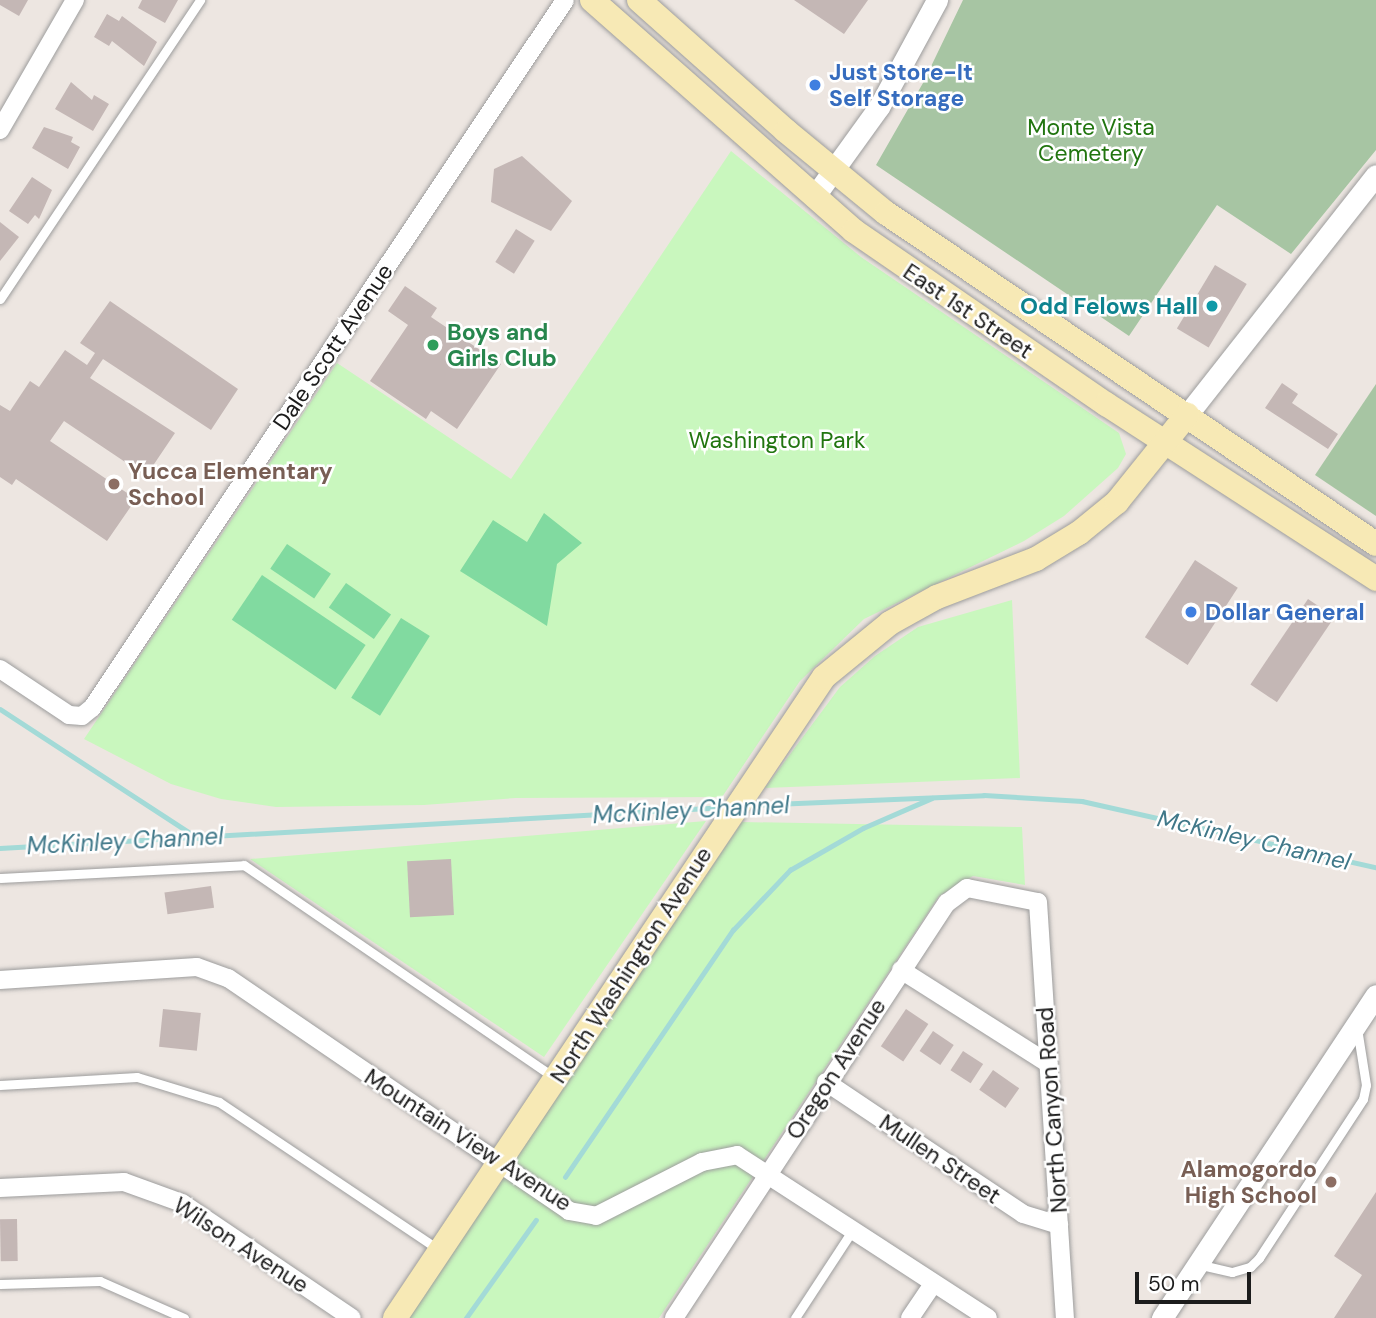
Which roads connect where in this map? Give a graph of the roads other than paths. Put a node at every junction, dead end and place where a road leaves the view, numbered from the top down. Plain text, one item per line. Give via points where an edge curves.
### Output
1 (75, 0) edge
2 (200, 0) edge
3 (565, 0) edge
4 (592, 0) edge
5 (639, 0) edge
6 (937, 0) edge
7 (0, 130) edge
8 (835, 173) junction
9 (1376, 175) edge
10 (814, 197) junction
11 (0, 299) edge
12 (1187, 415) junction
13 (1167, 442) junction
14 (1376, 544) edge
15 (1376, 579) edge
16 (0, 669) edge
17 (0, 878) edge
18 (1038, 902) joint
19 (901, 970) junction
20 (0, 980) edge
21 (1376, 995) edge
22 (1356, 1024) junction
23 (1049, 1064) junction
24 (556, 1078) junction
25 (826, 1082) junction
26 (0, 1085) edge
27 (498, 1165) junction
28 (768, 1175) junction
29 (0, 1188) edge
30 (1059, 1225) junction
31 (852, 1231) junction
32 (441, 1252) junction
33 (1195, 1264) junction
34 (0, 1284) edge
35 (933, 1284) junction
36 (184, 1318) edge
37 (352, 1318) edge
38 (395, 1318) edge
39 (674, 1318) edge
40 (795, 1318) edge
41 (911, 1318) edge
42 (988, 1318) edge
43 (1065, 1318) edge
44 (1162, 1318) edge

1 - 7 street
2 - 11 lane
3 - 16 street, Dale Scott Avenue via 92,708 82,716 69,715
4 - 10 main road, East 1st Street
5 - 8 main road, East 1st Street
6 - 8 street via 879,107
8 - 10 street
8 - 12 main road, East 1st Street via 932,247
9 - 12 street
10 - 13 main road, East 1st Street via 922,280
12 - 13 main road, North Washington Avenue
12 - 14 main road, East 1st Street
13 - 15 main road, East 1st Street
13 - 24 main road, North Washington Avenue via 1117,502 1079,533 1036,559 937,597 855,649 824,677
17 - 24 lane via 244,865
18 - 19 street, Oregon Avenue via 967,888 947,903
18 - 23 street, North Canyon Road
19 - 23 street
19 - 25 street, Oregon Avenue
20 - 27 street, Mountain View Avenue via 197,967 228,978
21 - 22 street
22 - 33 street
22 - 33 lane via 1366,1086 1363,1099 1266,1247 1250,1267 1240,1271
23 - 30 street, North Canyon Road
24 - 27 main road, North Washington Avenue
25 - 28 street, Oregon Avenue
25 - 30 street, Mullen Street via 1023,1214
26 - 32 lane via 138,1077 219,1102
27 - 28 street, Mountain View Avenue via 569,1211 596,1216 702,1163 737,1155
27 - 32 main road, North Washington Avenue
28 - 31 street, Mountain View Avenue
28 - 39 street, Oregon Avenue
29 - 37 street, Wilson Avenue via 124,1182 182,1203
30 - 43 street, North Canyon Road
31 - 35 street, Mountain View Avenue
31 - 40 lane
32 - 38 main road, North Washington Avenue
33 - 44 street
34 - 36 lane via 100,1281
35 - 41 street
35 - 42 street, Mountain View Avenue

